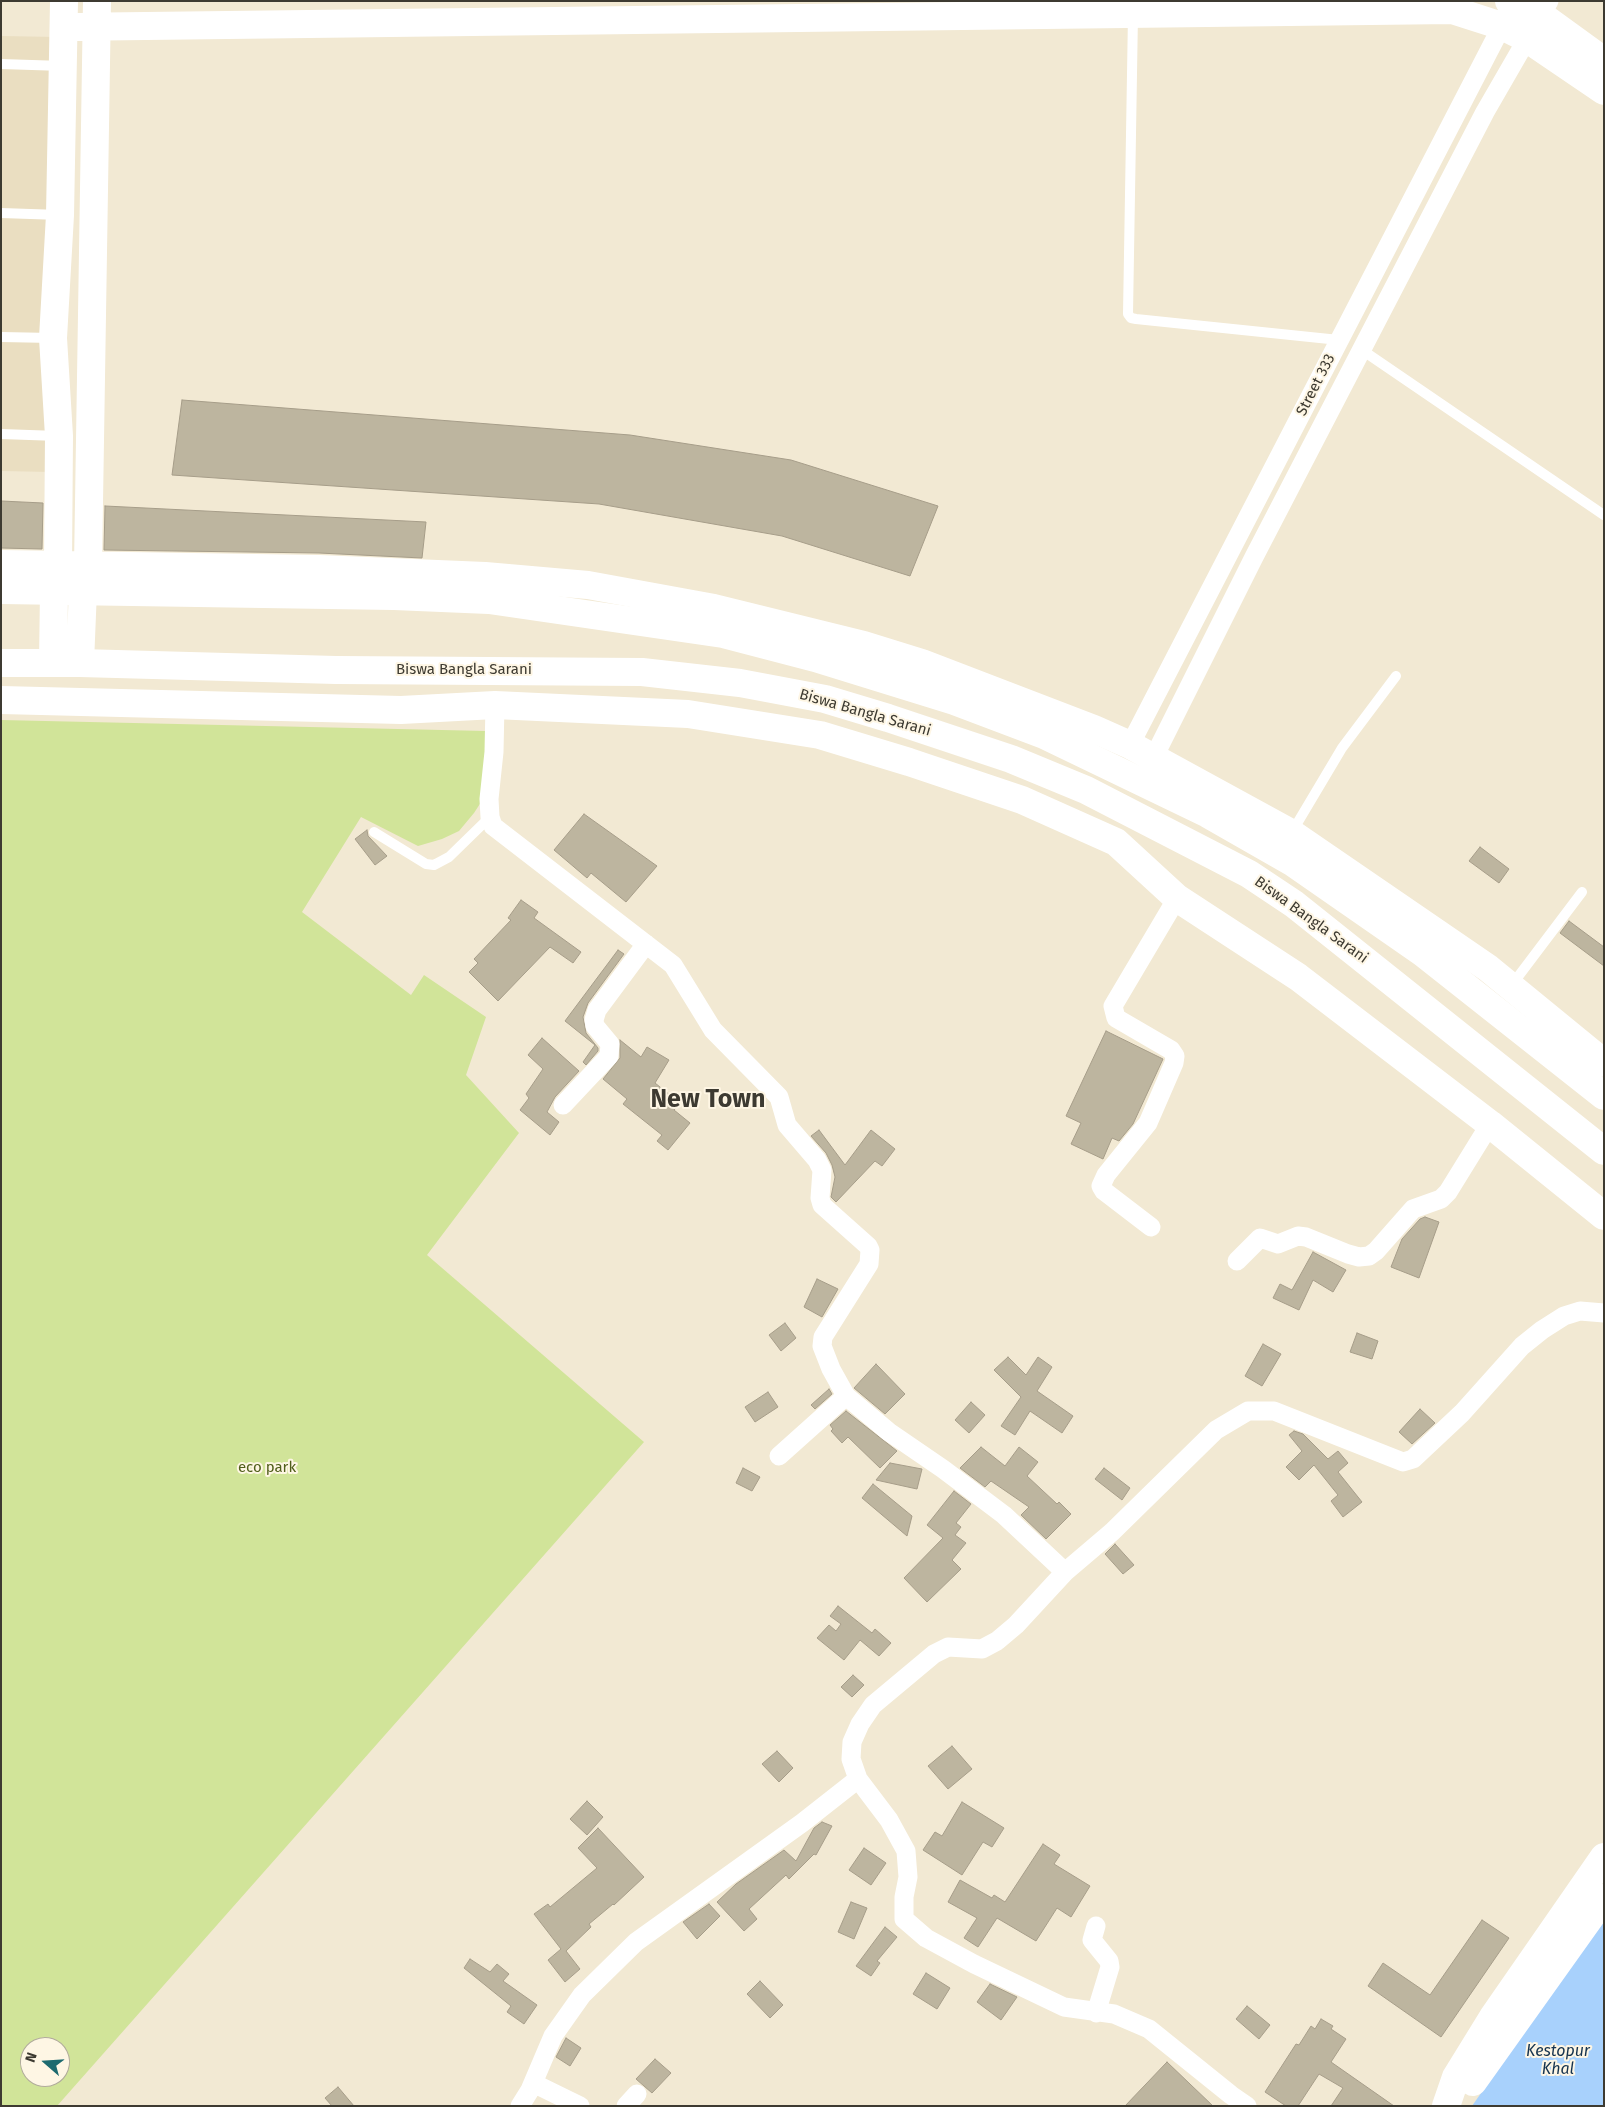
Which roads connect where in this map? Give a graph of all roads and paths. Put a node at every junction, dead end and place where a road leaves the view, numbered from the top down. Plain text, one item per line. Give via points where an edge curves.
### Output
1 (1510, 8) edge
2 (1545, 9) edge
3 (97, 13) edge
4 (1133, 13) junction
5 (64, 14) edge
6 (1526, 38) junction
7 (1604, 61) edge
8 (1, 64) edge
9 (64, 66) junction
10 (1604, 91) edge
11 (1, 213) edge
12 (60, 215) junction
13 (1, 337) edge
14 (53, 338) junction
15 (1339, 340) junction
16 (1362, 350) junction
17 (1, 434) edge
18 (59, 436) junction
19 (1604, 515) edge
20 (1, 564) edge
21 (56, 577) junction
22 (85, 578) junction
23 (1, 590) edge
24 (1, 663) edge
25 (53, 663) junction
26 (80, 663) junction
27 (1396, 676) dead end
28 (1, 700) edge
29 (495, 705) junction
30 (1130, 745) junction
31 (1154, 757) junction
32 (490, 817) junction
33 (374, 832) dead end
34 (1291, 833) junction
35 (1582, 892) dead end
36 (1177, 898) junction
37 (646, 944) junction
38 (1511, 986) junction
39 (1604, 1063) edge
40 (1604, 1096) edge
41 (562, 1104) dead end
42 (1490, 1124) junction
43 (1604, 1151) edge
44 (1604, 1216) edge
45 (1151, 1227) dead end
46 (1237, 1261) dead end
47 (1604, 1313) edge
48 (846, 1396) junction
49 (779, 1456) dead end
50 (1065, 1572) junction
51 (858, 1779) junction
52 (1604, 1857) edge
53 (1604, 1898) edge
54 (1096, 1926) dead end
55 (1096, 2013) junction
56 (533, 2083) junction
57 (520, 2106) edge
58 (580, 2106) edge
59 (1247, 2106) edge
60 (1446, 2106) edge
61 (1456, 2106) edge

1 - 2 street
1 - 4 street
1 - 6 street
1 - 15 street, Street 333
2 - 6 street, Street 333
2 - 7 street
3 - 4 street
3 - 5 street
3 - 22 street
4 - 15 lane via 1128,314 1136,319
5 - 9 street
6 - 10 street
6 - 16 street, Street 333
8 - 9 lane
9 - 12 street
11 - 12 lane
12 - 14 street
13 - 14 lane
14 - 18 street
15 - 30 street, Street 333
16 - 19 lane
16 - 31 street, Street 333
17 - 18 lane
18 - 21 street
20 - 21 street
21 - 22 street
21 - 23 street
21 - 25 street
22 - 26 street
22 - 30 street via 319,569 485,576 588,585 714,608 864,645 922,663
22 - 40 street via 489,600 723,634 815,658 954,701 1044,735 1208,814 1292,862 1424,953
24 - 25 street, Biswa Bangla Sarani
25 - 26 street, Biswa Bangla Sarani
26 - 43 street, Biswa Bangla Sarani via 336,670 642,672 740,683 825,699 888,718 1011,758 1086,790 1249,874 1294,904
27 - 34 lane via 1342,748
28 - 29 street via 401,710
29 - 32 street
29 - 36 street via 688,714 820,735 1022,800 1091,830 1116,842
30 - 31 street
31 - 34 street
32 - 33 lane via 450,857 434,865 426,864
32 - 37 street via 494,826
34 - 38 street
35 - 38 lane
36 - 42 street via 1298,978
36 - 45 street via 1113,1006 1116,1018 1172,1050 1175,1056 1148,1123 1106,1175 1101,1186
37 - 41 street via 594,1020 610,1044 609,1056
37 - 48 street via 673,965 713,1030 779,1096 787,1125 818,1160 822,1170 822,1205 870,1250 869,1264 824,1337 822,1346 830,1369
38 - 39 street
42 - 44 street
42 - 46 street via 1448,1192 1413,1209 1369,1256 1348,1254 1298,1236 1278,1244 1260,1238
47 - 50 street via 1580,1311 1564,1316 1542,1330 1522,1346 1462,1414 1413,1459 1403,1462 1274,1411 1248,1411 1216,1430 1112,1532
48 - 49 street
48 - 50 street via 889,1432 1004,1515
50 - 51 street via 997,1641 982,1649 948,1647 934,1654 873,1705 852,1742 851,1759
51 - 55 street via 889,1820 906,1851 908,1877 904,1919 926,1938 974,1964 1064,2007
51 - 56 street via 636,1942 582,1994 553,2036
52 - 60 street via 1493,2017 1456,2077
53 - 61 street
54 - 55 street via 1092,1940 1110,1967
55 - 59 street via 1114,2014 1149,2029
56 - 57 street
56 - 58 street

